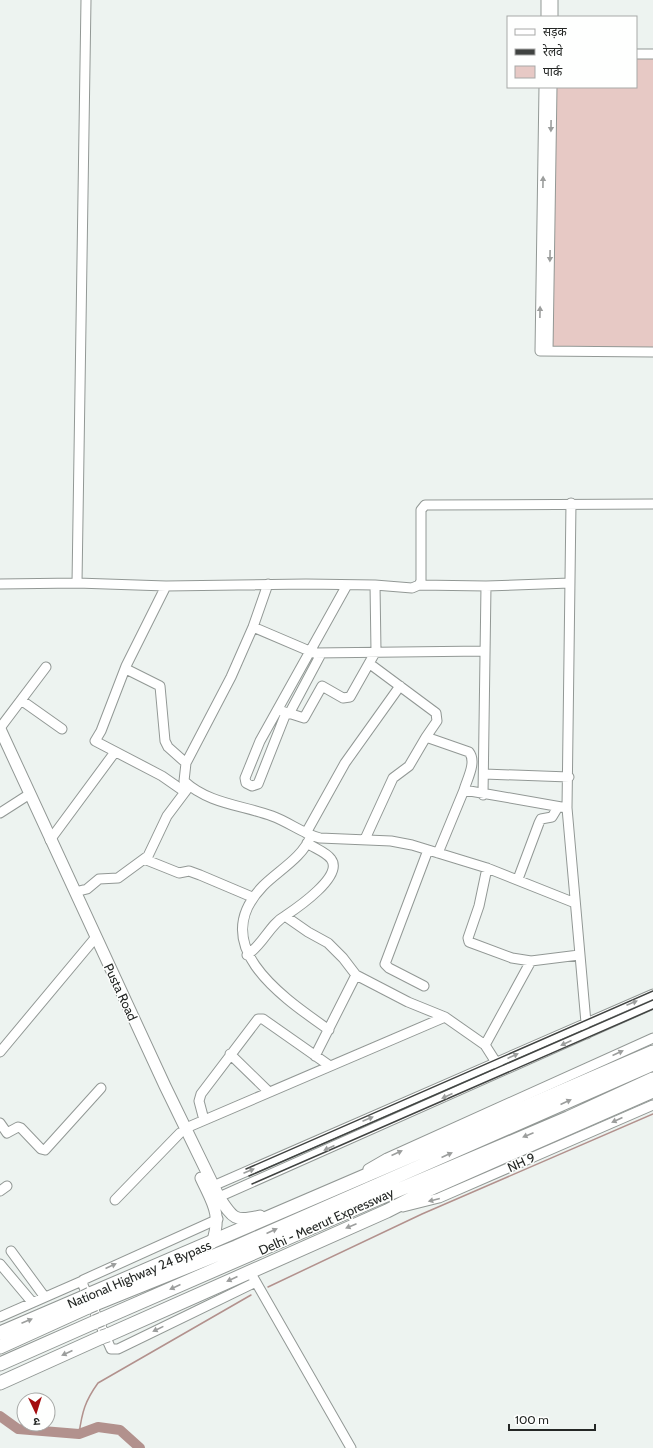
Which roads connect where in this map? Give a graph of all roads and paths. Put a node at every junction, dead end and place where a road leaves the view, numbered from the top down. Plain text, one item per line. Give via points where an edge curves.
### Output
1 (86, 0) edge
2 (546, 0) edge
3 (553, 0) edge
4 (546, 16) edge
5 (553, 16) edge
6 (637, 54) edge
7 (653, 54) edge
8 (544, 88) edge
9 (552, 88) edge
10 (544, 351) junction
11 (653, 352) edge
12 (571, 503) junction
13 (653, 504) edge
14 (77, 583) junction
15 (570, 583) junction
16 (0, 584) edge
17 (268, 584) junction
18 (347, 585) junction
19 (375, 585) junction
20 (419, 585) junction
21 (166, 586) junction
22 (486, 586) junction
23 (253, 627) junction
24 (376, 651) junction
25 (485, 651) junction
26 (309, 652) junction
27 (321, 654) junction
28 (370, 664) junction
29 (126, 666) junction
30 (46, 667) dead end
31 (400, 686) junction
32 (21, 700) junction
33 (278, 709) junction
34 (288, 713) junction
35 (62, 729) dead end
36 (426, 737) junction
37 (1, 739) edge
38 (115, 752) junction
39 (186, 763) junction
40 (484, 774) junction
41 (569, 777) junction
42 (188, 789) junction
43 (464, 790) junction
44 (483, 795) junction
45 (25, 797) junction
46 (563, 807) junction
47 (0, 812) edge
48 (308, 837) junction
49 (365, 839) junction
50 (50, 840) junction
51 (428, 850) junction
52 (438, 852) junction
53 (144, 859) junction
54 (487, 868) junction
55 (518, 879) junction
56 (75, 892) junction
57 (252, 897) junction
58 (575, 903) junction
59 (285, 916) junction
60 (94, 939) junction
61 (247, 955) junction
62 (579, 955) junction
63 (531, 962) junction
64 (356, 975) junction
65 (424, 986) dead end
66 (653, 994) edge
67 (653, 1004) edge
68 (445, 1017) junction
69 (585, 1024) junction
70 (329, 1030) junction
71 (587, 1034) junction
72 (653, 1038) edge
73 (485, 1045) junction
74 (0, 1052) edge
75 (653, 1052) edge
76 (230, 1054) junction
77 (315, 1056) junction
78 (497, 1063) junction
79 (653, 1064) edge
80 (330, 1066) junction
81 (502, 1071) junction
82 (653, 1079) edge
83 (101, 1088) dead end
84 (653, 1091) edge
85 (269, 1092) junction
86 (653, 1105) edge
87 (204, 1120) junction
88 (0, 1123) edge
89 (183, 1130) junction
90 (213, 1186) junction
91 (340, 1187) junction
92 (219, 1197) junction
93 (114, 1200) dead end
94 (387, 1211) junction
95 (269, 1218) junction
96 (218, 1219) junction
97 (212, 1243) junction
98 (11, 1251) dead end
99 (0, 1264) edge
100 (253, 1276) junction
101 (82, 1281) junction
102 (44, 1296) junction
103 (89, 1300) junction
104 (32, 1302) junction
105 (0, 1317) edge
106 (4, 1331) edge
107 (6, 1345) edge
108 (0, 1364) edge
109 (0, 1383) edge
110 (351, 1448) edge

1 - 14 street
2 - 4 street
3 - 5 street
6 - 7 street
10 -> 8 street
9 -> 10 street
10 - 11 street
12 - 13 street
12 - 15 street
12 - 20 street via 425,505 421,510 422,576
14 - 16 street
14 - 21 street
15 - 22 street
15 - 41 street
17 - 18 street
17 - 21 street
17 - 23 street
18 - 19 street
18 - 26 street
19 - 20 street via 412,588
19 - 24 street
20 - 22 street
21 - 29 street
22 - 25 street
23 - 26 street
23 - 39 street via 231,677
24 - 25 street
24 - 27 street
24 - 28 street
25 - 40 street
26 - 27 street
26 - 33 street
27 - 34 street
28 - 31 street
28 - 34 street via 350,697 343,698 322,686 304,718
29 - 38 street via 95,741
29 - 39 street via 128,672 160,686 165,741
30 - 32 street
31 - 36 street via 436,712 437,721
31 - 48 street via 345,763
32 - 35 street
32 - 37 street
33 - 34 street
33 - 34 street via 246,773 246,783 252,786 258,784
36 - 43 street via 469,752 472,756 473,762
36 - 49 street via 409,766 393,778
37 - 45 main road, Pusta Road
37 - 50 main road, Pusta Road
38 - 42 street
38 - 50 street
39 - 42 street via 183,777
40 - 41 street
40 - 44 street
41 - 46 street
42 - 48 street via 214,800 290,823
42 - 53 street via 167,816 152,850
43 - 44 street
43 - 52 street
44 - 46 street
45 - 47 street
45 - 60 main road, Pusta Road
46 - 55 street via 552,817 541,819
46 - 58 street
48 - 49 street
48 - 57 street
48 - 59 street via 330,858 333,863 332,870 322,886 308,900
49 - 51 street via 391,841
50 - 56 main road, Pusta Road
51 - 52 street
51 - 65 street via 385,964
52 - 54 street
53 - 56 street via 118,878 98,879 88,889
53 - 57 street via 179,873 189,871
54 - 55 street
54 - 63 street via 469,942 512,958
55 - 58 street
56 - 60 main road, Pusta Road
57 - 61 street via 243,925
58 - 62 street
59 - 61 street
59 - 64 street via 328,943
60 - 74 street
60 - 89 main road, Pusta Road
61 - 70 street via 284,996
62 - 63 street
62 - 69 street
63 - 73 street
64 - 68 street via 408,1002
64 - 70 street
69 -> 66 street
67 - 71 street
68 - 73 street
68 - 80 street
69 - 71 street
78 -> 69 street
70 - 77 street
71 -> 81 street
91 -> 72 street via 387,1158
73 - 78 street
75 - 91 highway, National Highway 24 Bypass
76 - 77 street via 256,1020 260,1019
76 - 85 street
76 - 87 street via 200,1094 199,1101
77 - 80 street
78 - 81 street
90 -> 78 street
103 -> 79 highway, Delhi - Meerut Expressway via 236,1247
80 - 85 street
81 -> 92 street
82 -> 108 highway, Delhi - Meerut Expressway
83 - 88 street via 45,1150 21,1128 7,1133
84 - 94 highway via 432,1188
85 - 87 street
86 -> 94 street, NH 9 via 439,1198
87 - 89 street
89 - 90 main road, Pusta Road
89 - 93 street
89 - 96 main road, Pusta Road
90 - 92 main road, Pusta Road
91 - 95 highway, National Highway 24 Bypass
92 - 95 main road, Pusta Road via 227,1211 236,1219 246,1220 262,1216
94 -> 100 highway
95 - 97 highway, National Highway 24 Bypass
96 - 97 main road
101 -> 96 street
97 - 103 highway, National Highway 24 Bypass
98 - 102 street
99 - 104 street
100 -> 101 street via 113,1350
100 -> 109 highway via 105,1336
100 - 110 street
101 - 102 street
102 - 104 street
106 -> 103 highway, National Highway 24 Bypass via 47,1313
103 - 107 highway, Delhi - Meerut Expressway
104 - 105 street

